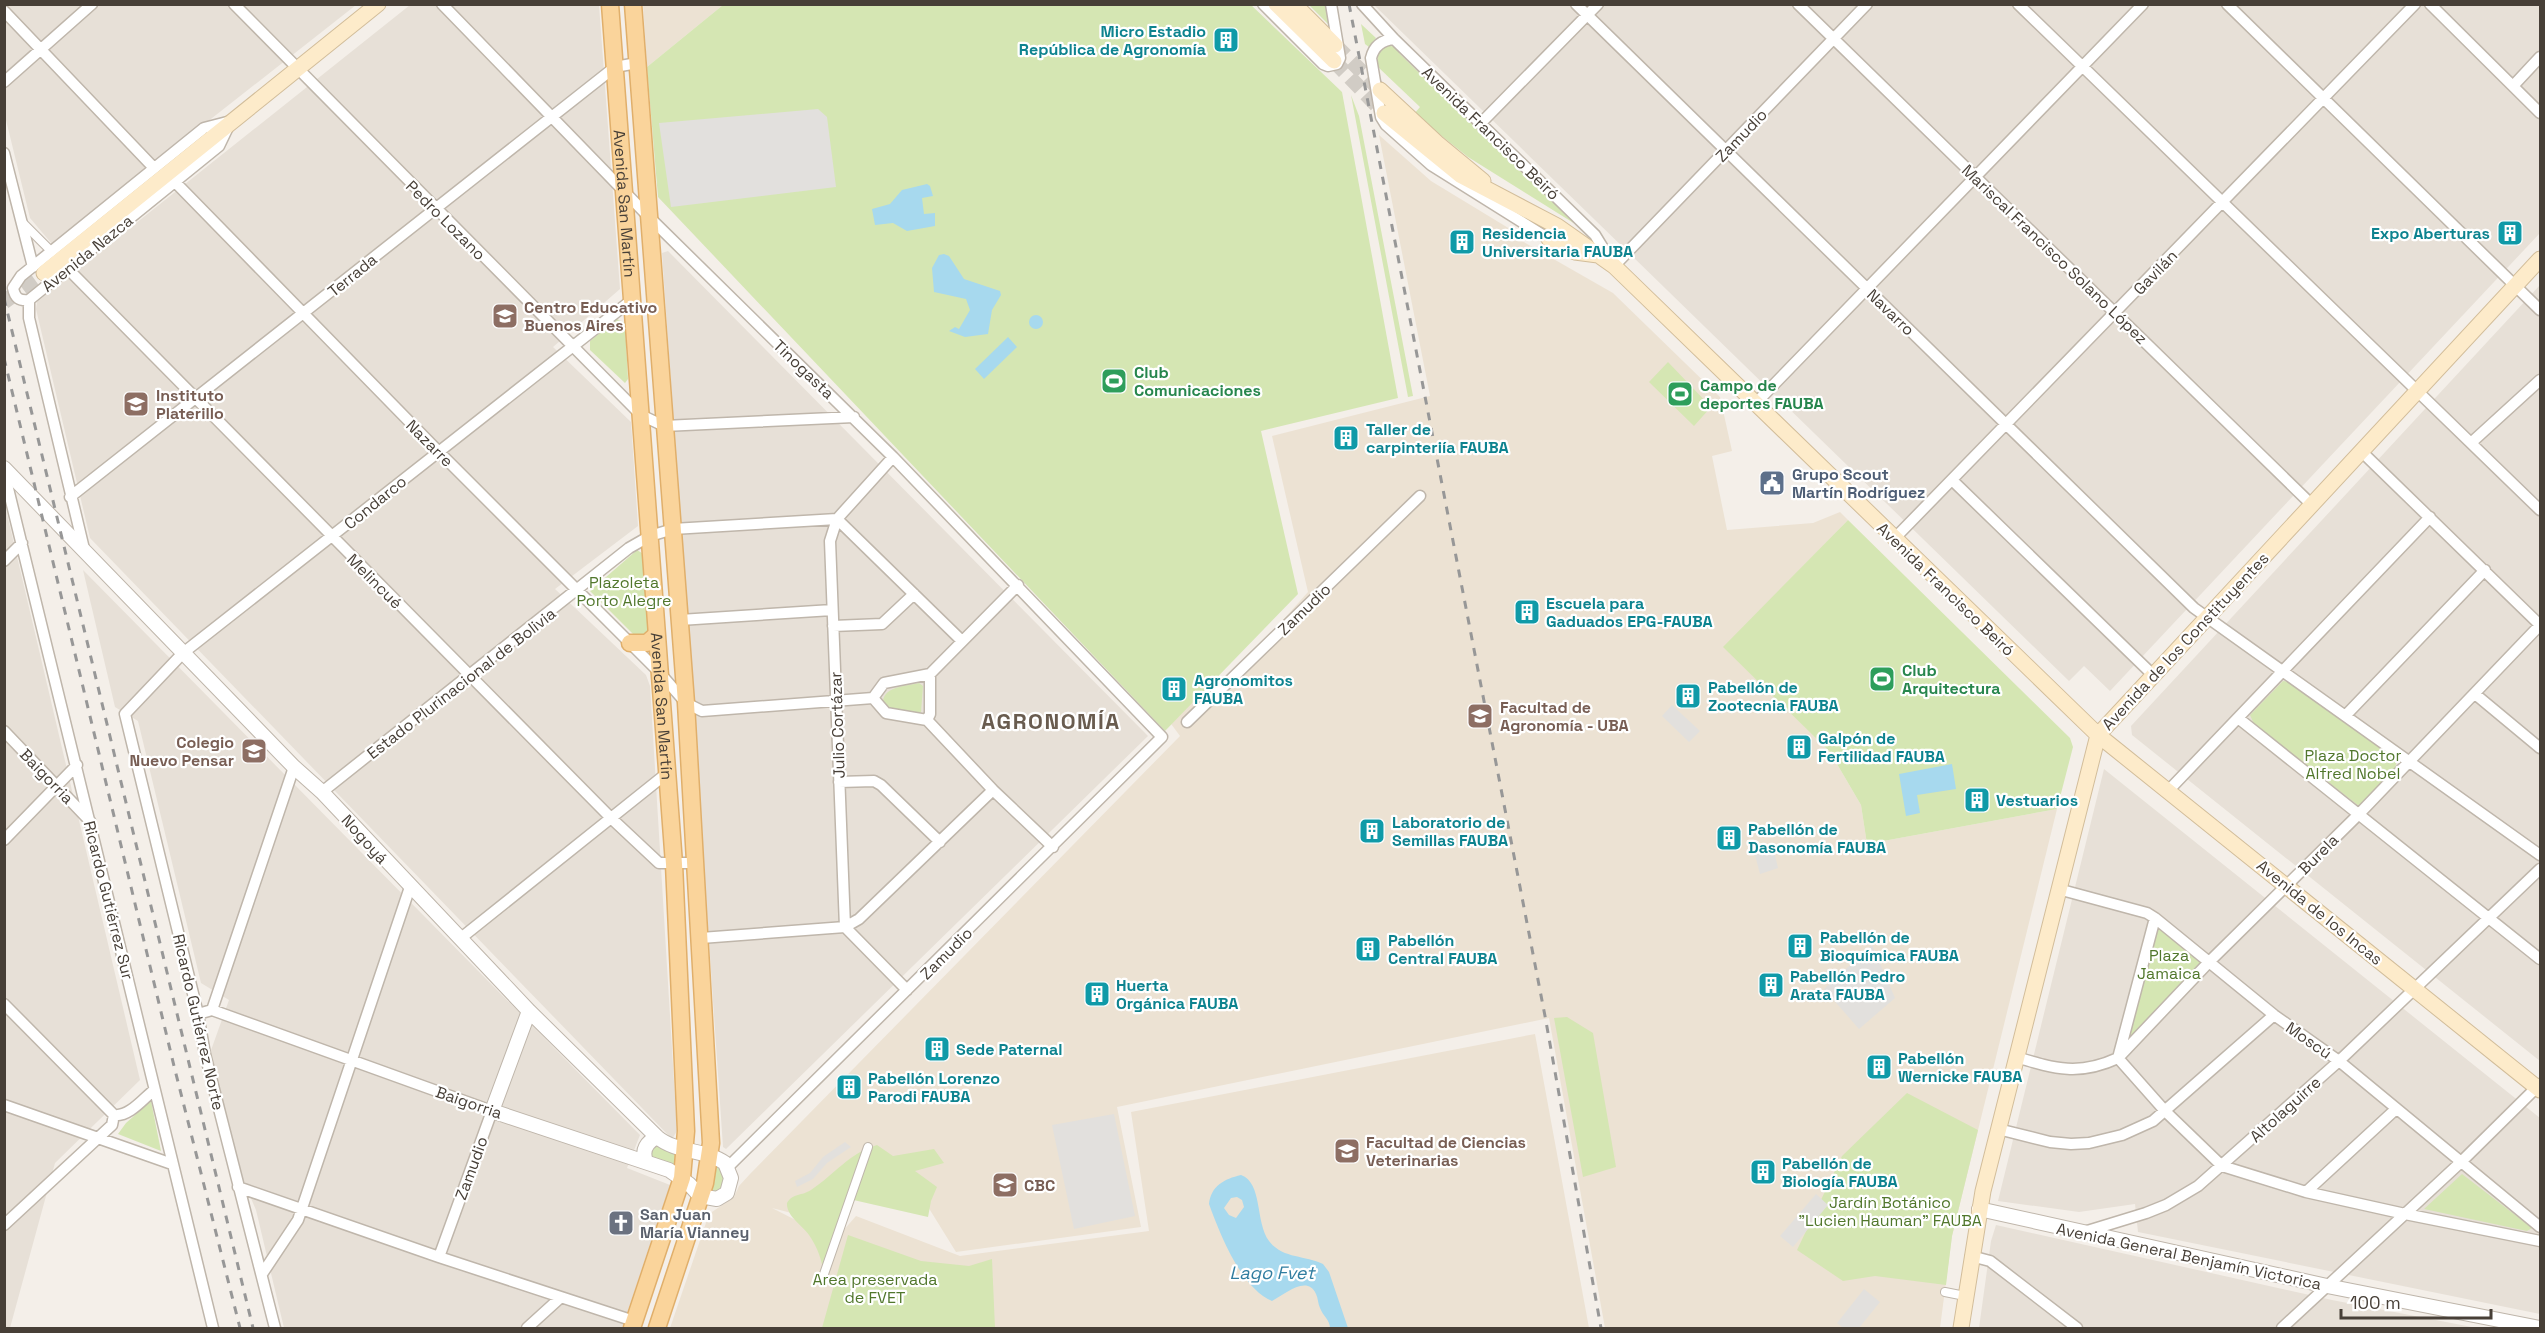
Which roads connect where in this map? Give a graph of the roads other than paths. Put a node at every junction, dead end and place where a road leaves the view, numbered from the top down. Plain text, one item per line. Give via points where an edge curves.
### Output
1 (92, 4) edge
2 (234, 4) edge
3 (378, 4) edge
4 (442, 4) edge
5 (610, 4) edge
6 (633, 4) edge
7 (1263, 4) edge
8 (1276, 4) edge
9 (1294, 4) edge
10 (1331, 4) edge
11 (1362, 4) edge
12 (1576, 4) edge
13 (1598, 4) edge
14 (1798, 4) edge
15 (1867, 4) edge
16 (2018, 4) edge
17 (2143, 4) edge
18 (2227, 4) edge
19 (2415, 4) edge
20 (2430, 4) edge
21 (4, 11) edge
22 (1587, 15) junction
23 (1394, 39) junction
24 (1833, 39) junction
25 (1335, 45) tunnel mouth
26 (41, 50) junction
27 (2541, 57) edge
28 (1334, 61) tunnel mouth
29 (637, 63) junction
30 (2083, 66) junction
31 (615, 67) junction
32 (298, 69) junction
33 (4, 82) edge
34 (2513, 86) junction
35 (1380, 90) tunnel mouth
36 (2324, 99) junction
37 (1384, 112) tunnel mouth
38 (2541, 113) edge
39 (553, 116) junction
40 (231, 121) junction
41 (1481, 123) junction
42 (1726, 152) junction
43 (4, 153) edge
44 (154, 168) junction
45 (1976, 177) junction
46 (175, 182) junction
47 (624, 189) junction
48 (1504, 198) junction
49 (2223, 203) junction
50 (435, 208) junction
51 (649, 217) junction
52 (21, 221) junction
53 (1550, 238) joint
54 (52, 252) junction
55 (1601, 255) junction
56 (2541, 259) edge
57 (1614, 266) junction
58 (68, 269) junction
59 (38, 270) junction
60 (2516, 286) junction
61 (1866, 288) junction
62 (633, 299) junction
63 (29, 300) junction
64 (2541, 310) edge
65 (2115, 313) junction
66 (304, 314) junction
67 (572, 345) junction
68 (2541, 380) edge
69 (2418, 391) junction
70 (197, 398) junction
71 (1755, 404) junction
72 (641, 415) junction
73 (854, 417) junction
74 (2006, 424) junction
75 (664, 426) junction
76 (2472, 442) junction
77 (438, 451) junction
78 (2362, 452) junction
79 (893, 457) junction
80 (4, 470) edge
81 (1952, 480) junction
82 (1420, 496) dead end
83 (70, 497) junction
84 (2312, 505) junction
85 (2541, 510) edge
86 (2430, 517) junction
87 (837, 519) junction
88 (673, 529) junction
89 (650, 536) junction
90 (332, 537) junction
91 (1894, 539) junction
92 (22, 543) junction
93 (84, 550) junction
94 (4, 561) edge
95 (2485, 570) junction
96 (1018, 585) junction
97 (577, 591) junction
98 (914, 594) junction
99 (832, 610) junction
100 (2207, 617) junction
101 (680, 620) junction
102 (2541, 625) edge
103 (833, 626) junction
104 (656, 635) junction
105 (962, 641) junction
106 (630, 643) junction
107 (183, 653) junction
108 (658, 672) junction
109 (2283, 672) junction
110 (930, 674) junction
111 (470, 675) junction
112 (2152, 675) junction
113 (2475, 694) junction
114 (873, 698) junction
115 (836, 702) junction
116 (686, 703) junction
117 (125, 714) joint
118 (2346, 715) junction
119 (2238, 718) junction
120 (927, 720) junction
121 (1188, 722) dead end
122 (4, 731) edge
123 (2098, 735) junction
124 (1162, 737) joint
125 (2541, 748) edge
126 (2410, 760) junction
127 (77, 765) junction
128 (294, 767) junction
129 (666, 774) junction
130 (839, 782) junction
131 (57, 786) junction
132 (993, 790) junction
133 (2168, 791) junction
134 (322, 792) junction
135 (2359, 814) junction
136 (611, 818) junction
137 (90, 821) junction
138 (4, 840) edge
139 (940, 842) junction
140 (1053, 847) junction
141 (2541, 855) edge
142 (696, 863) junction
143 (674, 864) junction
144 (2541, 869) edge
145 (2286, 886) junction
146 (410, 887) junction
147 (2058, 889) junction
148 (2155, 918) junction
149 (2490, 918) junction
150 (845, 927) junction
151 (461, 938) junction
152 (701, 938) junction
153 (2541, 959) edge
154 (2210, 961) junction
155 (2414, 988) junction
156 (907, 990) junction
157 (4, 1004) edge
158 (212, 1010) junction
159 (529, 1011) junction
160 (198, 1014) junction
161 (2274, 1015) junction
162 (2016, 1057) junction
163 (2118, 1058) junction
164 (350, 1060) junction
165 (2339, 1061) junction
166 (2540, 1087) edge
167 (154, 1090) junction
168 (4, 1105) edge
169 (2396, 1108) junction
170 (492, 1111) junction
171 (2165, 1111) junction
172 (114, 1115) junction
173 (1998, 1129) junction
174 (657, 1137) junction
175 (98, 1138) junction
176 (868, 1147) dead end
177 (686, 1149) junction
178 (710, 1155) junction
179 (646, 1161) junction
180 (2461, 1162) junction
181 (172, 1164) junction
182 (2222, 1166) junction
183 (728, 1167) junction
184 (682, 1178) junction
185 (238, 1187) junction
186 (2306, 1192) junction
187 (700, 1196) junction
188 (301, 1209) junction
189 (1979, 1209) junction
190 (2405, 1214) junction
191 (4, 1225) edge
192 (2541, 1227) edge
193 (2081, 1232) junction
194 (2541, 1241) edge
195 (1971, 1256) junction
196 (439, 1257) junction
197 (262, 1274) junction
198 (824, 1274) dead end
199 (2327, 1286) junction
200 (1945, 1292) dead end
201 (1965, 1296) junction
202 (560, 1298) junction
203 (633, 1325) edge
204 (2541, 1328) edge
205 (213, 1329) edge
206 (275, 1329) edge
207 (527, 1329) edge
208 (657, 1329) edge
209 (1961, 1329) edge
210 (2078, 1329) edge
211 (2282, 1329) edge

1 - 26 street
2 - 32 street, Pedro Lozano
3 - 32 main road, Avenida Nazca
4 - 39 street, Tinogasta
5 - 31 main road, Avenida San Martín
6 - 29 main road, Avenida San Martín
7 - 10 street via 1328,66 1337,64 1340,58
8 - 28 main road
9 - 25 main road
11 - 23 street, Avenida Francisco Beiró
12 - 22 street, Navarro
13 - 22 street
14 - 24 street, Mariscal Francisco Solano López
15 - 24 street, Zamudio
16 - 30 street
17 - 30 street
18 - 36 street
19 - 36 street, Gavilán
20 - 34 street
21 - 26 street
22 - 41 street
22 - 42 street, Navarro
23 - 41 street, Avenida Francisco Beiró
23 - 53 street via 1382,42 1371,58 1381,117 1386,125 1431,165
24 - 42 street, Zamudio
24 - 45 street, Mariscal Francisco Solano López
26 - 33 street
26 - 44 street
27 - 34 street
29 - 31 street, Terrada
29 - 51 main road, Avenida San Martín
30 - 45 street
30 - 49 street
31 - 39 street, Terrada
31 - 47 main road, Avenida San Martín
32 - 40 main road, Avenida Nazca
32 - 50 street, Pedro Lozano
34 - 38 street
35 - 48 main road
36 - 49 street, Gavilán
36 - 60 street
37 - 48 main road via 1454,170
39 - 47 street, Tinogasta
39 - 50 street, Terrada
40 - 44 street, Avenida Nazca via 204,128
40 - 46 street, Avenida Nazca via 219,146
40 - 59 main road, Avenida Nazca
41 - 57 street, Avenida Francisco Beiró via 1595,235
42 - 57 street, Zamudio
42 - 61 street, Navarro
43 - 52 street
44 - 54 street, Avenida Nazca
45 - 61 street
45 - 65 street, Mariscal Francisco Solano López
46 - 58 street, Avenida Nazca
46 - 66 street, Nazarre
47 - 51 street, Tinogasta
47 - 62 main road, Avenida San Martín
48 - 55 main road, Avenida Francisco Beiró
49 - 65 street, Gavilán
49 - 69 street
50 - 66 street, Terrada
50 - 67 street, Pedro Lozano
51 - 73 street, Tinogasta
51 - 75 main road, Avenida San Martín
52 - 54 street
52 - 59 street
53 - 55 main road via 1575,252
54 - 59 street, Avenida Nazca
55 - 57 main road, Avenida Francisco Beiró
56 - 60 main road, Avenida de los Constituyentes
57 - 71 main road, Avenida Francisco Beiró
58 - 63 street, Avenida Nazca
58 - 70 street, Melincué
59 - 63 street, Avenida Nazca via 16,282 13,288 19,300
60 - 64 street
60 - 69 main road, Avenida de los Constituyentes
61 - 71 street
61 - 74 street, Navarro
62 - 67 street, Condarco
62 - 72 main road, Avenida San Martín
63 - 83 street via 29,318
65 - 74 street, Gavilán
65 - 84 street, Mariscal Francisco Solano López
66 - 70 street, Terrada
66 - 77 street, Nazarre
67 - 72 street, Pedro Lozano
67 - 77 street, Condarco
68 - 76 street
69 - 76 street
69 - 78 main road, Avenida de los Constituyentes
70 - 83 street, Terrada
70 - 90 street, Melincué
71 - 91 main road, Avenida Francisco Beiró
72 - 75 street, Pedro Lozano
72 - 89 main road, Avenida San Martín
73 - 75 street
73 - 79 street, Tinogasta
74 - 81 street, Gavilán
74 - 100 street, Navarro
75 - 88 main road, Avenida San Martín
76 - 85 street
77 - 90 street, Condarco
77 - 97 street, Nazarre
78 - 84 main road, Avenida de los Constituyentes
78 - 86 street
79 - 87 street, Julio Cortázar
79 - 96 street, Tinogasta
80 - 92 street, Ricardo Gutiérrez Sur
80 - 93 street, Nogoyá
81 - 91 street, Gavilán
81 - 112 street
82 - 121 street, Zamudio
83 - 93 street
84 - 100 main road, Avenida de los Constituyentes
86 - 95 street
86 - 109 street
87 - 88 street, Estado Plurinacional de Bolivia
87 - 98 street
87 - 99 street, Julio Cortázar via 830,541
88 - 89 street, Estado Plurinacional de Bolivia
88 - 101 main road, Avenida San Martín
89 - 97 street, Estado Plurinacional de Bolivia via 629,548
89 - 104 main road, Avenida San Martín
90 - 107 street, Condarco
90 - 111 street, Melincué
91 - 123 main road, Avenida Francisco Beiró
92 - 94 street
92 - 127 street, Ricardo Gutiérrez Sur
93 - 107 street, Nogoyá
95 - 102 street
95 - 118 street
96 - 105 street
96 - 124 street, Tinogasta
97 - 106 street, Nazarre
97 - 111 street, Estado Plurinacional de Bolivia
98 - 103 street via 882,624
98 - 105 street
99 - 101 street
99 - 103 street, Julio Cortázar
100 - 109 street, Navarro
100 - 112 main road, Avenida de los Constituyentes
101 - 116 main road, Avenida San Martín
102 - 113 street, Burela
103 - 115 street, Julio Cortázar
104 - 106 main road via 647,643
104 - 108 main road, Avenida San Martín
105 - 110 street
106 - 108 street, Nazarre
107 - 117 street, Condarco
107 - 128 street, Nogoyá
108 - 116 street, Nazarre
108 - 129 main road, Avenida San Martín
109 - 118 street, Navarro
109 - 119 street
110 - 114 street via 884,683
110 - 120 street
111 - 134 street, Estado Plurinacional de Bolivia
111 - 136 street, Melincué
112 - 123 main road, Avenida de los Constituyentes
113 - 125 street
113 - 126 street, Burela
114 - 115 street
114 - 120 street via 886,713
115 - 116 street via 702,711
115 - 130 street, Julio Cortázar
116 - 142 main road, Avenida San Martín
117 - 160 street, Ricardo Gutiérrez Norte
118 - 126 street, Navarro
119 - 133 street
119 - 135 street
120 - 132 street
122 - 131 street, Baigorria
123 - 133 main road, Avenida de los Incas
123 - 147 main road, Avenida de los Constituyentes
124 - 140 street, Zamudio
126 - 135 street, Burela
126 - 141 street, Navarro
127 - 131 street
127 - 137 street, Ricardo Gutiérrez Sur
128 - 134 street, Nogoyá
128 - 158 street
129 - 136 street
129 - 143 main road, Avenida San Martín
130 - 139 street via 874,781 881,785
130 - 150 street, Julio Cortázar
131 - 137 street, Baigorria
131 - 138 street
132 - 139 street
132 - 140 street
133 - 145 main road, Avenida de los Incas
134 - 146 street, Nogoyá
135 - 145 street, Burela
135 - 149 street
136 - 143 street, Melincué via 659,863
136 - 151 street
137 - 167 street, Ricardo Gutiérrez Sur
139 - 150 street
140 - 156 street, Zamudio
142 - 143 street, Melincué
142 - 152 main road, Avenida San Martín
143 - 177 main road, Avenida San Martín
144 - 149 street, Altolaguirre
145 - 154 street, Burela
145 - 155 main road, Avenida de los Incas
146 - 151 street, Nogoyá
146 - 164 street
147 - 148 street, Moscú
147 - 162 main road, Avenida de los Constituyentes
148 - 154 street, Moscú
148 - 163 street
149 - 153 street
149 - 155 street, Altolaguirre
150 - 152 street
150 - 156 street
151 - 159 street, Nogoyá
152 - 178 main road, Avenida San Martín
154 - 161 street, Moscú
154 - 163 street, Burela
155 - 165 street, Altolaguirre
155 - 166 main road, Avenida de los Incas
156 - 183 street, Zamudio
157 - 172 street
158 - 160 street
158 - 164 street, Baigorria
159 - 170 street, Zamudio
159 - 174 street, Nogoyá
160 - 185 street, Ricardo Gutiérrez Norte
161 - 165 street, Moscú
161 - 171 street
162 - 163 street, Burela via 2060,1070 2103,1065
162 - 173 main road, Avenida de los Constituyentes
163 - 171 street
164 - 170 street, Baigorria
164 - 188 street
165 - 169 street, Moscú
165 - 182 street, Altolaguirre
166 - 180 street
167 - 172 street via 127,1113
167 - 181 street, Ricardo Gutiérrez Sur
168 - 175 street
169 - 180 street, Moscú
169 - 186 street
170 - 179 street, Baigorria
170 - 196 street, Zamudio
171 - 173 street via 2138,1129 2089,1143 2050,1142
171 - 182 street
172 - 175 street via 112,1125
173 - 189 main road, Avenida de los Constituyentes
174 - 177 street, Nogoyá
174 - 179 street via 646,1146
175 - 181 street
175 - 191 street
176 - 198 street
177 - 178 street, Nogoyá
177 - 184 main road, Avenida San Martín
178 - 183 street, Nogoyá
178 - 187 main road, Avenida San Martín
179 - 184 street, Baigorria
180 - 190 street
180 - 192 street, Moscú
181 - 205 street, Ricardo Gutiérrez Sur
182 - 186 street
182 - 193 street, Altolaguirre via 2166,1205
183 - 187 street via 729,1188 717,1199
184 - 187 street, Baigorria
184 - 203 main road, Avenida San Martín
185 - 188 street
185 - 197 street, Ricardo Gutiérrez Norte
186 - 190 street
187 - 208 main road, Avenida San Martín
188 - 196 street
188 - 197 street via 298,1220
189 - 193 street, Avenida General Benjamín Victorica
189 - 195 main road, Avenida de los Constituyentes
190 - 194 street
190 - 199 street
193 - 199 street, Avenida General Benjamín Victorica
195 - 201 main road, Avenida de los Constituyentes
195 - 210 street via 1990,1261
196 - 202 street
197 - 206 street, Ricardo Gutiérrez Norte
199 - 204 street, Avenida General Benjamín Victorica
199 - 211 street
200 - 201 street
201 - 209 main road, Avenida de los Constituyentes
202 - 203 street
202 - 207 street

